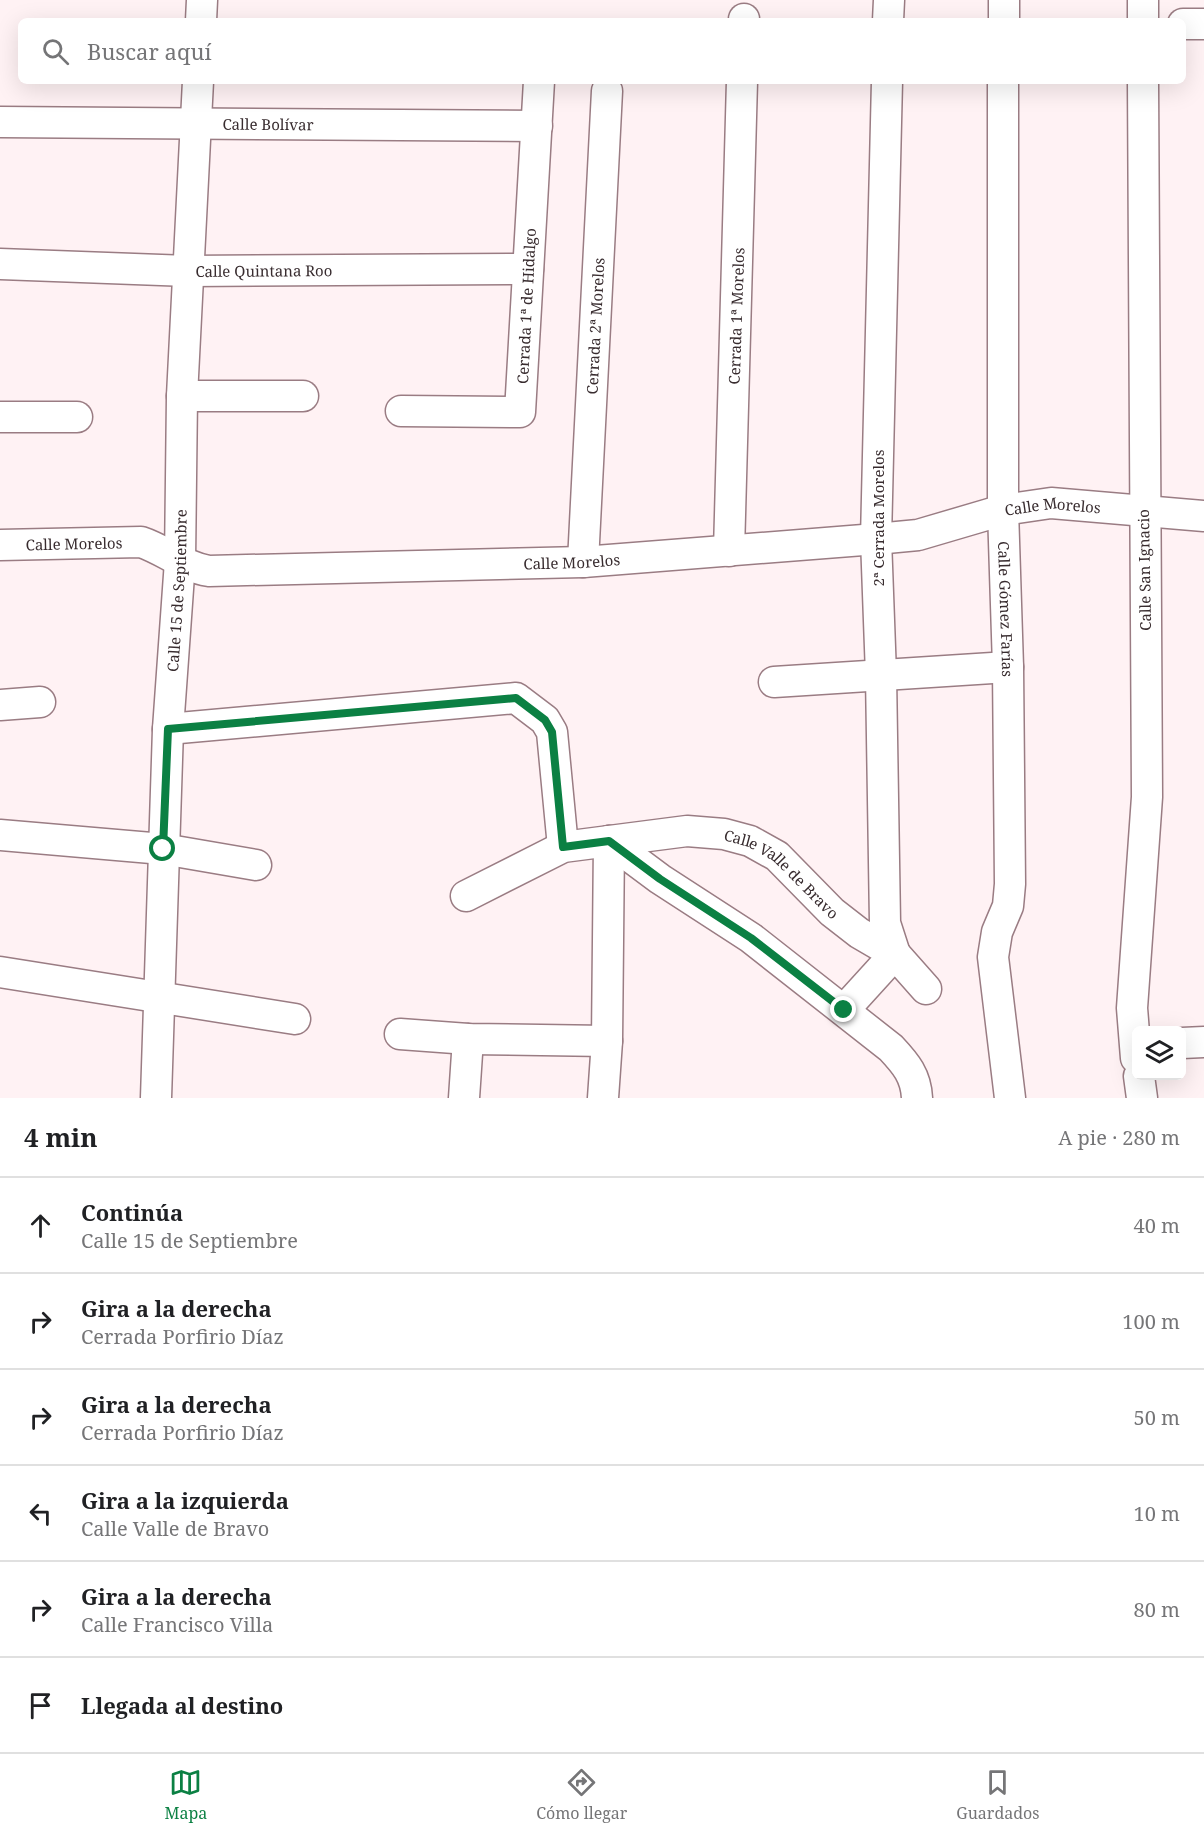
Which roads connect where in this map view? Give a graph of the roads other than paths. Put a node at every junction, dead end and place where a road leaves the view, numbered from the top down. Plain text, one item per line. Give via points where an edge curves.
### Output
1 (202, 0) edge
2 (889, 0) edge
3 (1004, 0) edge
4 (1143, 0) edge
5 (201, 18) edge
6 (888, 18) edge
7 (1004, 18) edge
8 (1143, 18) edge
9 (1186, 24) edge
10 (1204, 24) edge
11 (198, 84) edge
12 (539, 84) edge
13 (742, 84) edge
14 (887, 84) edge
15 (1004, 84) edge
16 (1143, 84) edge
17 (608, 91) dead end
18 (0, 122) edge
19 (196, 124) junction
20 (537, 126) junction
21 (0, 264) edge
22 (528, 269) junction
23 (188, 271) junction
24 (182, 396) junction
25 (303, 396) dead end
26 (401, 411) dead end
27 (0, 417) edge
28 (77, 417) dead end
29 (1003, 510) junction
30 (1143, 511) junction
31 (1204, 516) edge
32 (876, 539) junction
33 (0, 545) edge
34 (729, 551) junction
35 (180, 561) junction
36 (583, 562) junction
37 (1008, 666) junction
38 (881, 675) junction
39 (774, 682) dead end
40 (40, 702) dead end
41 (0, 705) edge
42 (168, 729) junction
43 (687, 831) junction
44 (0, 834) edge
45 (609, 841) junction
46 (563, 847) junction
47 (163, 849) junction
48 (256, 866) dead end
49 (660, 879) junction
50 (466, 896) dead end
51 (896, 954) junction
52 (0, 972) edge
53 (926, 989) dead end
54 (158, 997) junction
55 (844, 1010) junction
56 (295, 1019) dead end
57 (1134, 1026) edge
58 (400, 1034) dead end
59 (468, 1039) junction
60 (607, 1041) junction
61 (1204, 1042) edge
62 (1186, 1043) edge
63 (1140, 1080) edge
64 (156, 1098) edge
65 (464, 1098) edge
66 (603, 1098) edge
67 (917, 1098) edge
68 (1010, 1098) edge
69 (1142, 1098) edge

1 - 5 street
2 - 6 street
3 - 7 street
4 - 8 street
9 - 10 street
11 - 19 street, Calle 15 de Septiembre
12 - 20 street, Cerrada 1ª de Hidalgo
13 - 34 street, Cerrada 1ª Morelos
14 - 32 street, 2ª Cerrada Morelos
15 - 29 street, Calle Gómez Farías
16 - 30 street, Calle San Ignacio
17 - 36 street, Cerrada 2ª Morelos
18 - 19 street, Calle Bolívar
19 - 20 street, Calle Bolívar
19 - 23 street, Calle 15 de Septiembre
20 - 22 street, Cerrada 1ª de Hidalgo
21 - 23 street, Calle Quintana Roo
22 - 23 street, Calle Quintana Roo
22 - 26 street, Cerrada 1ª de Hidalgo via 520,412
23 - 24 street, Calle 15 de Septiembre
24 - 25 street
24 - 35 street, Calle 15 de Septiembre
27 - 28 street
29 - 30 street, Calle Morelos via 1051,503
29 - 32 street, Calle Morelos via 918,535
29 - 37 street, Calle Gómez Farías
30 - 31 street, Calle Morelos
30 - 57 street, Calle San Ignacio via 1147,797
32 - 34 street, Calle Morelos
32 - 38 street, 2ª Cerrada Morelos
33 - 35 street, Calle Morelos via 141,542
34 - 36 street, Calle Morelos
35 - 36 street, Calle Morelos via 209,571
35 - 42 street, Calle 15 de Septiembre
37 - 38 street
37 - 68 street, Calle Gómez Farías via 1010,884 1008,906 997,932 993,957
38 - 39 street
38 - 51 street, 2ª Cerrada Morelos via 885,923
40 - 41 street
42 - 46 street via 516,698 545,720 552,732
42 - 47 street, Calle 15 de Septiembre
43 - 45 street, Calle Valle de Bravo
43 - 49 street
43 - 51 street, Calle Valle de Bravo via 733,836 777,856 831,912
44 - 47 street
45 - 46 street, Calle Valle de Bravo
45 - 49 street
45 - 60 street
46 - 50 street, Calle Valle de Bravo
47 - 48 street
47 - 54 street, Calle 15 de Septiembre
49 - 55 street via 751,938
51 - 53 street, Calle Valle de Bravo
51 - 55 street
52 - 54 street
54 - 56 street
54 - 64 street, Calle 15 de Septiembre
55 - 67 street via 907,1065 916,1081
58 - 59 street
59 - 60 street
59 - 65 street
60 - 66 street
61 - 62 street
63 - 69 street

